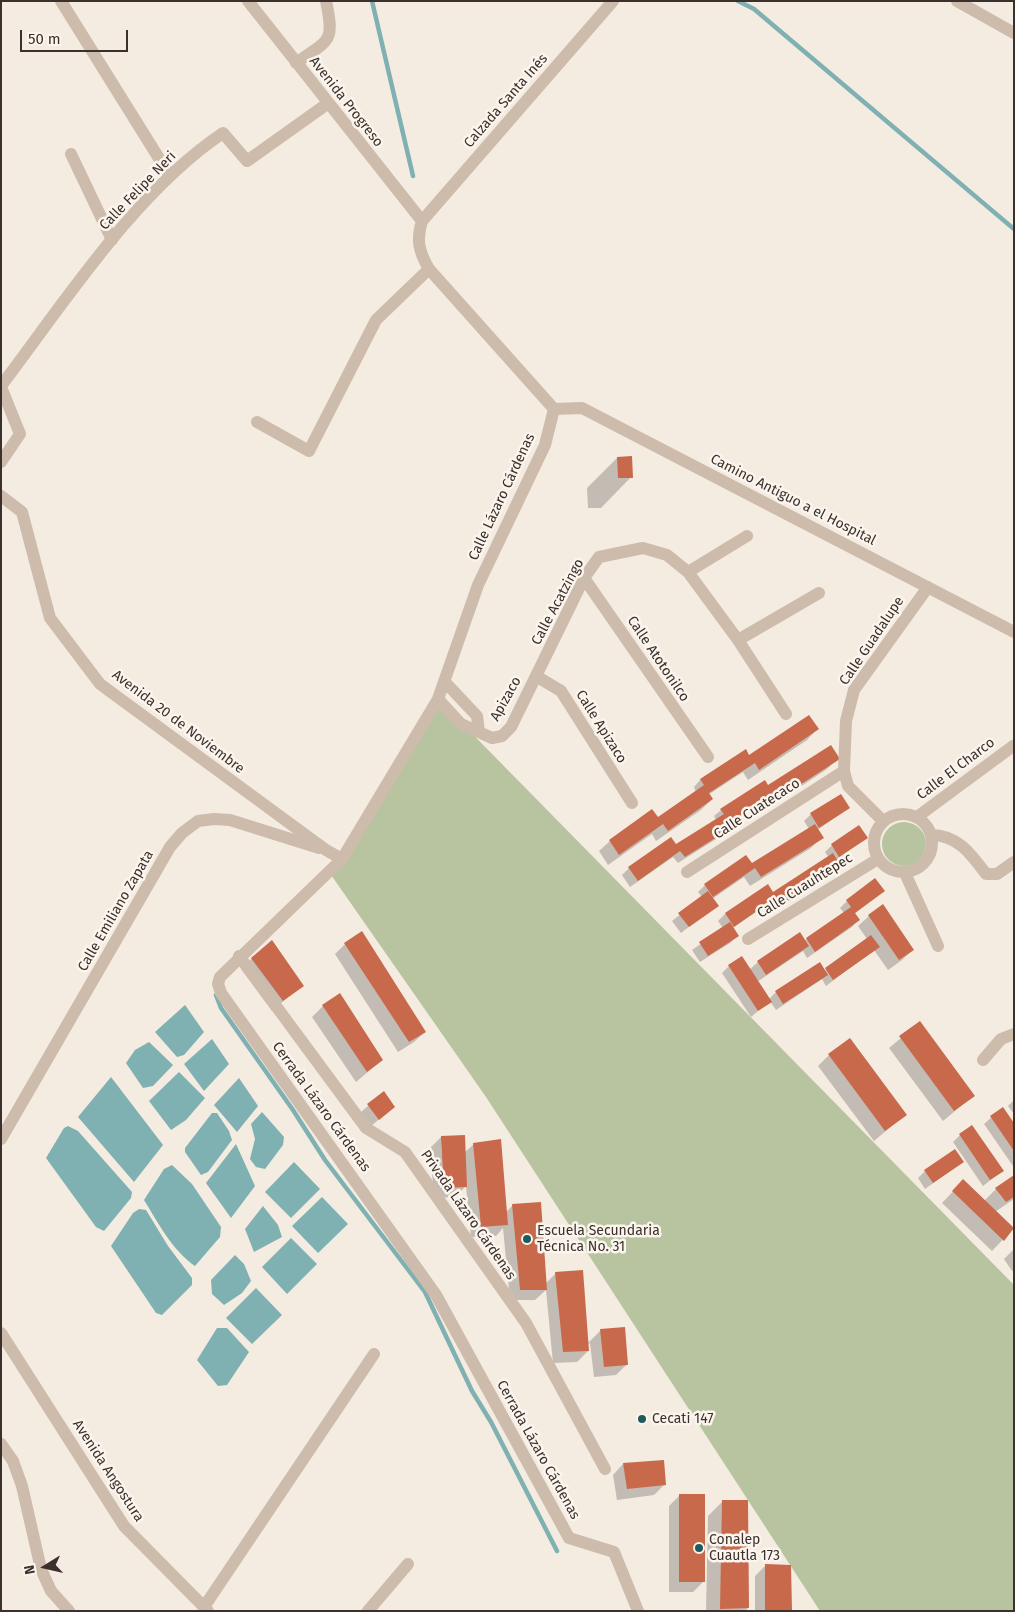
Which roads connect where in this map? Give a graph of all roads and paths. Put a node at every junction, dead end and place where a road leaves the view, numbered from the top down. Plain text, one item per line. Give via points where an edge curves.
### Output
1 (61, 1) edge
2 (248, 1) edge
3 (326, 1) edge
4 (613, 1) edge
5 (957, 1) edge
6 (1014, 33) edge
7 (296, 63) junction
8 (327, 104) junction
9 (71, 154) dead end
10 (170, 176) junction
11 (422, 221) junction
12 (112, 240) junction
13 (429, 269) junction
14 (1, 386) edge
15 (554, 409) junction
16 (257, 422) dead end
17 (1, 462) edge
18 (1, 496) edge
19 (747, 536) dead end
20 (688, 572) junction
21 (584, 578) junction
22 (928, 586) junction
23 (819, 594) dead end
24 (1014, 632) edge
25 (738, 640) junction
26 (536, 676) junction
27 (444, 681) junction
28 (438, 699) junction
29 (786, 714) dead end
30 (479, 732) junction
31 (1013, 746) edge
32 (708, 758) dead end
33 (844, 771) junction
34 (632, 803) dead end
35 (917, 817) junction
36 (883, 821) junction
37 (931, 835) junction
38 (326, 850) junction
39 (342, 859) junction
40 (878, 859) junction
41 (1014, 862) edge
42 (687, 872) dead end
43 (906, 873) junction
44 (748, 939) dead end
45 (938, 946) dead end
46 (239, 956) junction
47 (1014, 1034) edge
48 (983, 1060) dead end
49 (1, 1138) edge
50 (1, 1333) edge
51 (374, 1354) dead end
52 (1, 1444) edge
53 (605, 1469) dead end
54 (408, 1564) dead end
55 (206, 1609) edge
56 (69, 1611) edge
57 (368, 1611) edge
58 (638, 1611) edge

1 - 10 street
2 - 7 street, Avenida Progreso
3 - 7 street via 330,35
4 - 11 street, Calzada Santa Inés
5 - 6 street
7 - 8 street, Avenida Progreso
8 - 10 street, Calle Felipe Neri via 247,161 223,133
8 - 11 street, Avenida Progreso
9 - 12 street
10 - 12 street, Calle Felipe Neri
11 - 13 street via 418,244
12 - 14 street, Calle Felipe Neri
13 - 15 street
13 - 16 street via 376,320 309,451
14 - 17 street via 20,434
15 - 22 street, Camino Antiguo a el Hospital via 582,408
15 - 27 street, Calle Lázaro Cárdenas via 544,445 478,585
18 - 38 street, Avenida 20 de Noviembre via 22,512 50,618 100,684
19 - 20 street
20 - 21 street, Calle Acatzingo via 667,555 643,548 599,557
20 - 25 street, Calle Acatzingo
21 - 26 street, Calle Acatzingo
21 - 32 street, Calle Atotonilco
22 - 24 street, Camino Antiguo a el Hospital
22 - 33 street, Calle Guadalupe via 854,690 846,721
23 - 25 street
25 - 29 street, Calle Acatzingo
26 - 30 street, Apizaco via 510,727 502,736 492,738
26 - 34 street, Calle Apizaco via 561,692
27 - 28 street, Cerrada Lázaro Cárdenas
27 - 30 street via 477,716
28 - 30 street via 462,724
28 - 39 street, Cerrada Lázaro Cárdenas
31 - 35 street, Calle El Charco
33 - 36 street, Calle Guadalupe via 848,786
33 - 42 street, Calle Cuatecaco
35 - 36 street via 899,814
35 - 37 street
36 - 40 street via 874,839
37 - 41 street via 955,840 986,874 997,874
37 - 43 street via 932,848 927,860 918,869
38 - 39 street, Avenida 20 de Noviembre
38 - 49 street, Calle Emiliano Zapata via 230,820 198,821 182,833 170,847
39 - 46 street, Cerrada Lázaro Cárdenas
40 - 43 street via 889,870
40 - 44 street, Calle Cuauhtepec
43 - 45 street
46 - 53 street, Privada Lázaro Cárdenas via 366,1128 404,1152 410,1160 526,1324
46 - 58 street, Cerrada Lázaro Cárdenas via 220,977 221,993 436,1295 569,1538 614,1552
47 - 48 street via 1001,1039
50 - 55 street, Avenida Angostura via 124,1526
51 - 55 street
52 - 56 street via 13,1462 22,1486 41,1569 51,1591
54 - 57 street

